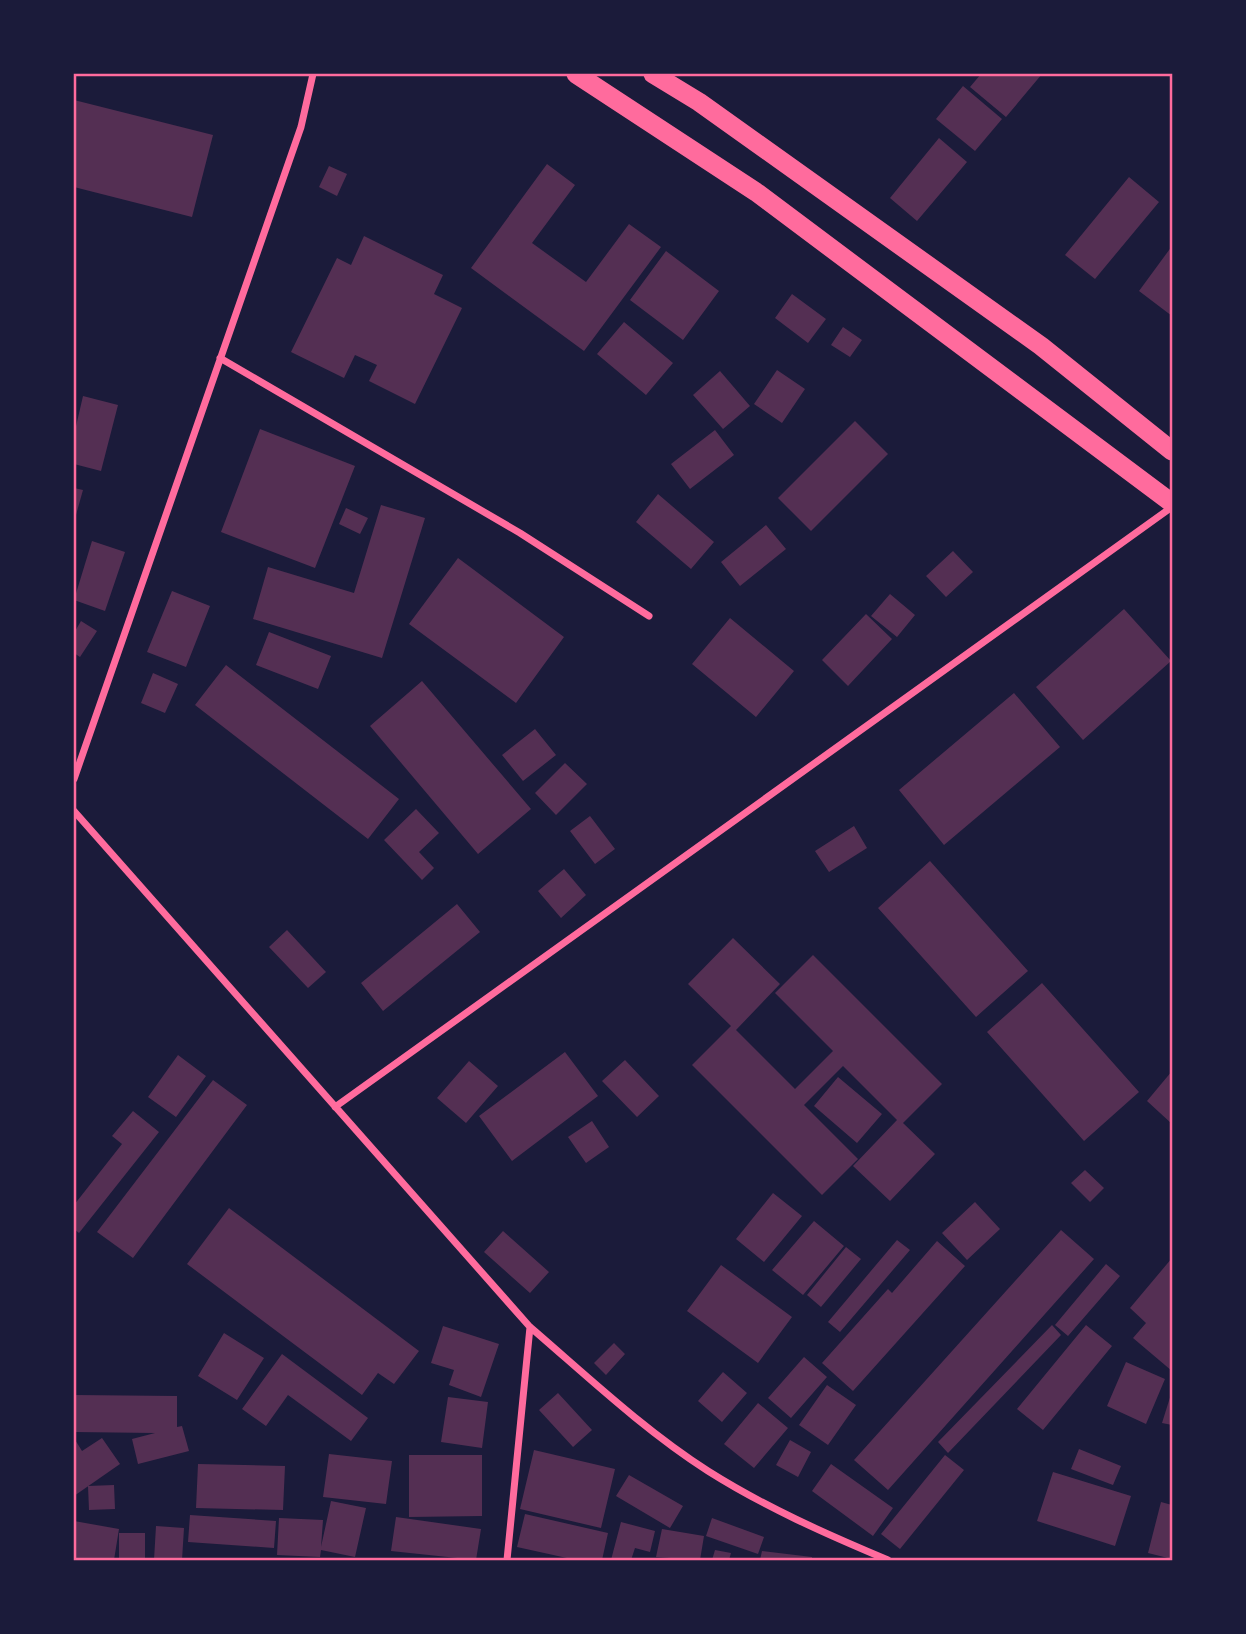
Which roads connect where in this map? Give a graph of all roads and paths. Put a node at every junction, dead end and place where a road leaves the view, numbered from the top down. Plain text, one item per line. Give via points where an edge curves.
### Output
1 (313, 74) edge
2 (576, 74) edge
3 (653, 74) edge
4 (220, 358) junction
5 (1172, 451) edge
6 (1172, 504) edge
7 (649, 616) dead end
8 (74, 779) edge
9 (74, 811) edge
10 (335, 1107) junction
11 (530, 1327) junction
12 (507, 1560) edge
13 (888, 1560) edge

1 - 4 street via 301,127
2 - 6 highway via 756,192
3 - 5 highway via 1041,346
4 - 7 street via 520,533
4 - 8 street
6 - 10 street
9 - 10 street
10 - 11 street
11 - 12 street
11 - 13 street via 706,1470 796,1522

